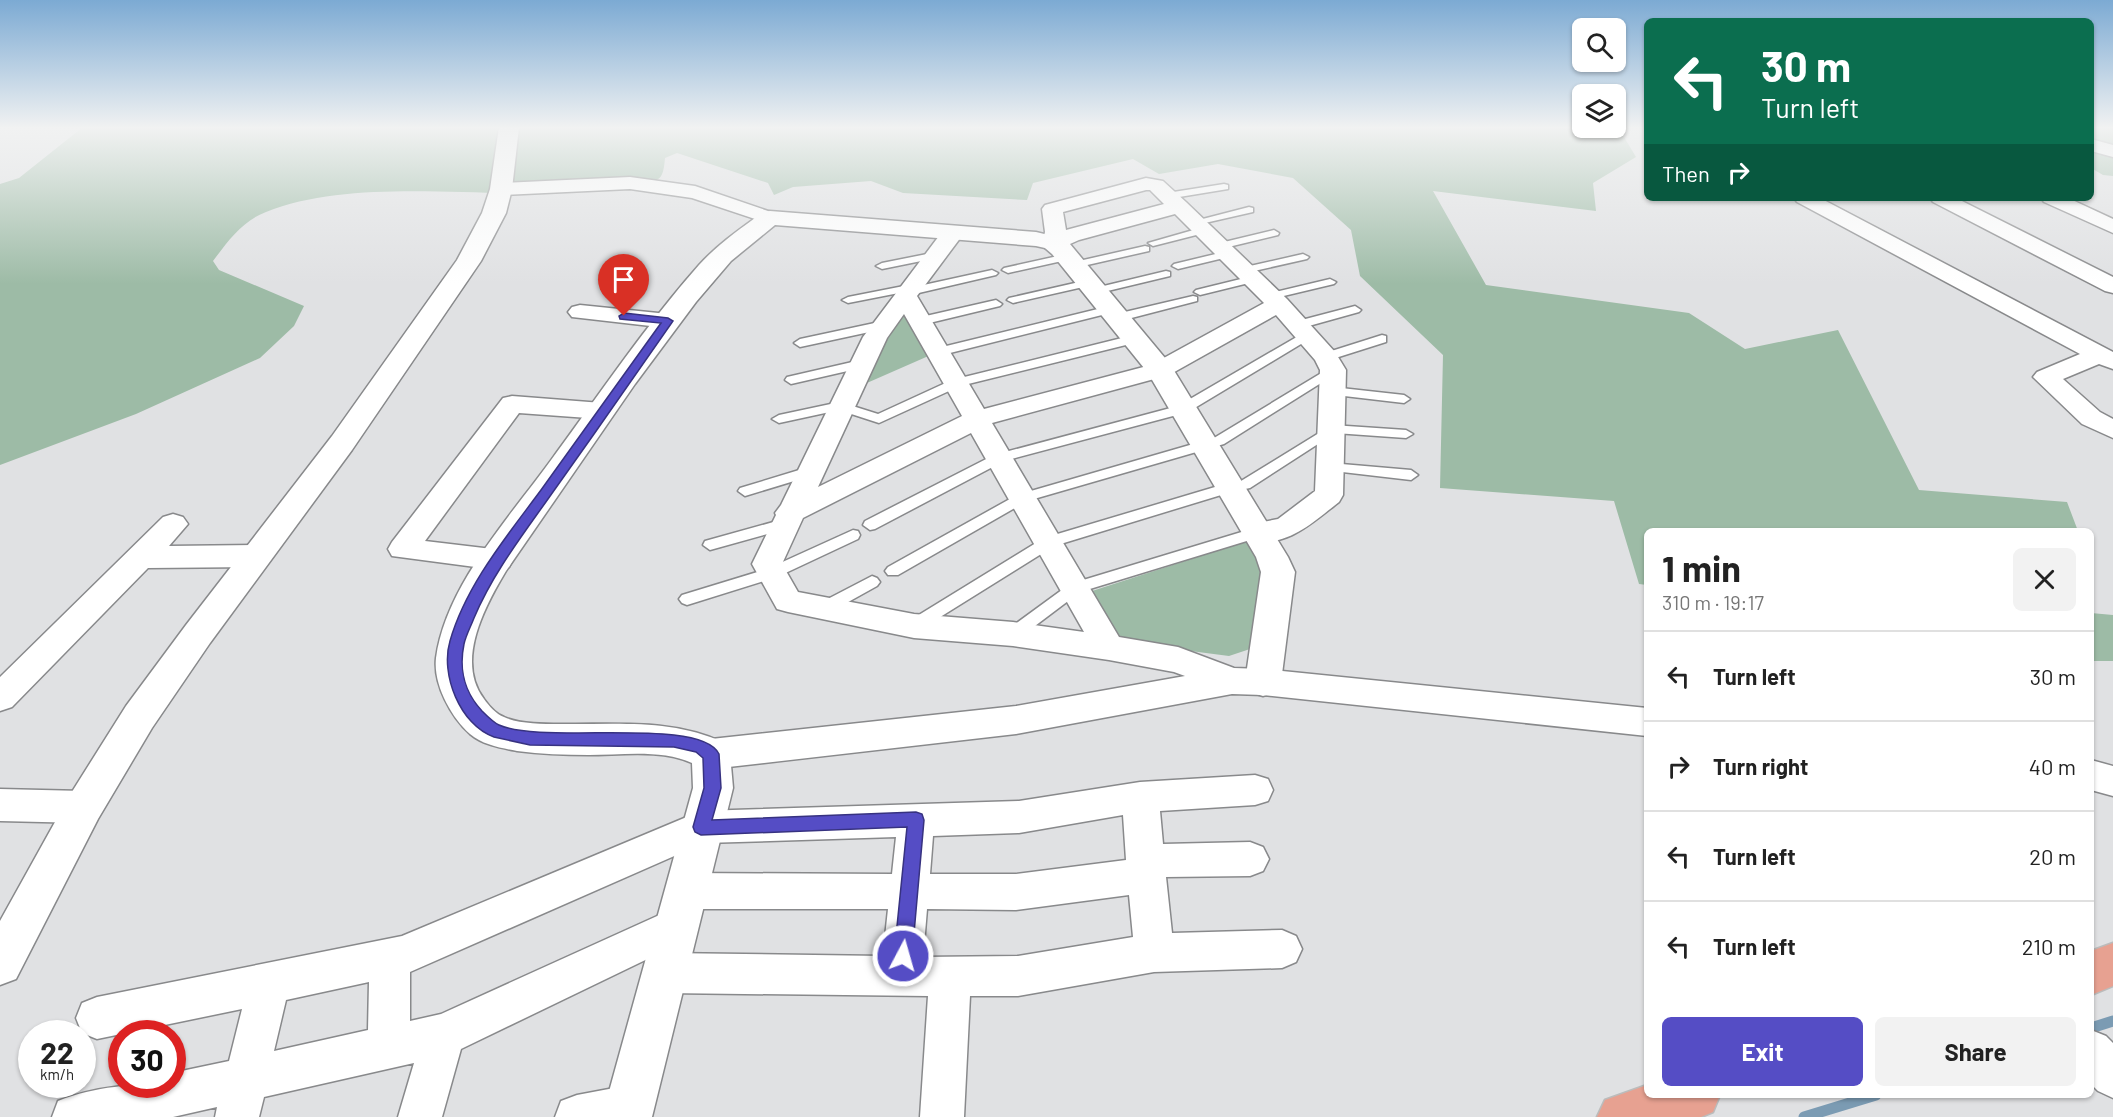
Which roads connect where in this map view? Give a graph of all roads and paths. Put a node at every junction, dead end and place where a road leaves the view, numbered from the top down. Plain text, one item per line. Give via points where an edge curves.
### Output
1 (502, 179) edge
2 (1224, 187) dead end
3 (501, 189) junction
4 (1810, 201) edge
5 (1946, 201) edge
6 (2057, 201) edge
7 (1249, 210) dead end
8 (770, 218) junction
9 (2113, 227) edge
10 (1274, 233) dead end
11 (1212, 238) junction
12 (945, 244) junction
13 (1303, 257) dead end
14 (882, 266) dead end
15 (1178, 266) dead end
16 (1008, 270) dead end
17 (992, 273) dead end
18 (1166, 274) dead end
19 (1330, 282) dead end
20 (2113, 286) edge
21 (1092, 288) junction
22 (913, 299) junction
23 (848, 300) dead end
24 (1013, 300) dead end
25 (1275, 300) junction
26 (996, 304) dead end
27 (1354, 310) dead end
28 (580, 312) dead end
29 (668, 321) junction
30 (884, 325) junction
31 (1303, 330) junction
32 (1382, 339) dead end
33 (800, 342) dead end
34 (938, 352) junction
35 (2106, 358) edge
36 (861, 364) junction
37 (1160, 370) junction
38 (1330, 373) junction
39 (791, 380) dead end
40 (956, 383) junction
41 (1404, 399) dead end
42 (840, 406) junction
43 (1183, 409) junction
44 (602, 411) junction
45 (779, 419) dead end
46 (977, 419) junction
47 (1332, 429) junction
48 (2113, 430) edge
49 (1407, 434) dead end
50 (1206, 446) junction
51 (999, 458) junction
52 (1330, 467) junction
53 (809, 472) junction
54 (1411, 475) dead end
55 (1230, 487) junction
56 (745, 491) dead end
57 (1022, 498) junction
58 (787, 519) junction
59 (172, 524) dead end
60 (870, 525) dead end
61 (1258, 532) junction
62 (853, 535) dead end
63 (1049, 542) junction
64 (710, 545) dead end
65 (257, 556) junction
66 (139, 557) junction
67 (498, 559) junction
68 (893, 571) dead end
69 (772, 573) junction
70 (872, 582) dead end
71 (1075, 588) junction
72 (687, 599) dead end
73 (826, 607) junction
74 (914, 626) junction
75 (1013, 634) junction
76 (1109, 648) junction
77 (1248, 681) junction
78 (0, 698) edge
79 (1644, 722) edge
80 (711, 754) junction
81 (2094, 776) edge
82 (2113, 781) edge
83 (1255, 790) dead end
84 (1140, 797) junction
85 (0, 805) edge
86 (84, 807) junction
87 (916, 820) junction
88 (701, 827) junction
89 (1250, 859) dead end
90 (1146, 868) junction
91 (909, 893) junction
92 (681, 908) junction
93 (1282, 949) dead end
94 (1154, 953) junction
95 (390, 958) junction
96 (0, 964) edge
97 (2113, 964) edge
98 (2094, 972) edge
99 (665, 973) junction
100 (901, 977) junction
101 (950, 977) junction
102 (269, 984) junction
103 (97, 1018) dead end
104 (444, 1035) junction
105 (389, 1048) junction
106 (241, 1098) edge
107 (1686, 1098) edge
108 (628, 1112) edge
109 (74, 1117) edge
110 (420, 1117) edge
111 (577, 1117) edge
112 (942, 1117) edge
113 (1622, 1117) edge

1 - 3 street
2 - 11 lane
3 - 8 street via 630,183 695,192
3 - 65 street via 494,213 469,261 342,443
4 - 35 street
5 - 20 street
6 - 9 street
7 - 11 lane
8 - 12 street
8 - 29 street via 710,268
10 - 11 lane
11 - 13 lane
11 - 15 lane
11 - 21 lane via 1149,246
11 - 21 lane via 1196,295
11 - 21 street via 1071,235
11 - 25 street
12 - 14 lane
12 - 21 street via 1036,239
12 - 22 street
16 - 21 lane
17 - 22 lane
18 - 21 lane
19 - 25 lane
21 - 24 lane
21 - 34 lane
21 - 37 street
21 - 40 lane
22 - 23 lane
22 - 26 lane
22 - 30 street
22 - 34 street
25 - 31 street
25 - 37 street
27 - 31 lane
28 - 29 street
29 - 44 street
30 - 33 lane
30 - 36 street
31 - 38 street
31 - 43 lane
32 - 38 lane
34 - 40 street
35 - 48 street via 2046,377 2091,418
36 - 39 lane
36 - 42 street
37 - 43 street
37 - 46 street
38 - 41 lane
38 - 47 street
38 - 50 lane
40 - 42 lane via 879,419
40 - 46 street
42 - 45 lane
42 - 53 street
43 - 50 street
43 - 51 lane
44 - 67 street
44 - 67 street via 512,404 403,549
46 - 51 street
46 - 58 street
47 - 49 lane
47 - 52 street
47 - 55 lane via 1245,485
50 - 55 street
50 - 57 lane
51 - 57 street
51 - 60 lane
52 - 54 lane
52 - 61 street via 1329,495 1286,528
53 - 56 lane
53 - 58 street
55 - 61 street
55 - 63 lane
57 - 63 street
57 - 68 lane
58 - 64 lane
58 - 69 street via 767,564
59 - 66 street
61 - 71 lane
61 - 77 street via 1278,572
62 - 69 lane
63 - 71 street
63 - 74 lane
65 - 66 street
65 - 86 street via 139,717
66 - 78 street
67 - 80 street via 457,642 454,670 461,694 475,714 494,730 530,738 674,741
69 - 72 lane
69 - 73 street via 788,601
70 - 73 lane
71 - 75 lane
71 - 76 street
73 - 74 street
74 - 75 street
75 - 76 street
76 - 77 street via 1178,660
77 - 79 street
77 - 80 street via 1016,720
80 - 88 street via 713,788
81 - 82 street
83 - 84 street
84 - 87 street via 1019,817
84 - 90 street
85 - 86 street
86 - 96 street
87 - 88 street
87 - 91 street
88 - 92 street
88 - 95 street
89 - 90 street
90 - 91 street via 1016,892
90 - 94 street
91 - 92 street
91 - 100 street
92 - 99 street
92 - 104 street
93 - 94 street
94 - 101 street via 1018,975
95 - 102 street
95 - 105 street
97 - 98 main road
99 - 100 street
99 - 108 street
100 - 101 street
101 - 112 street
102 - 103 street
102 - 106 street
104 - 105 street
104 - 110 street
105 - 106 street
106 - 109 street
107 - 113 main road
108 - 111 street

